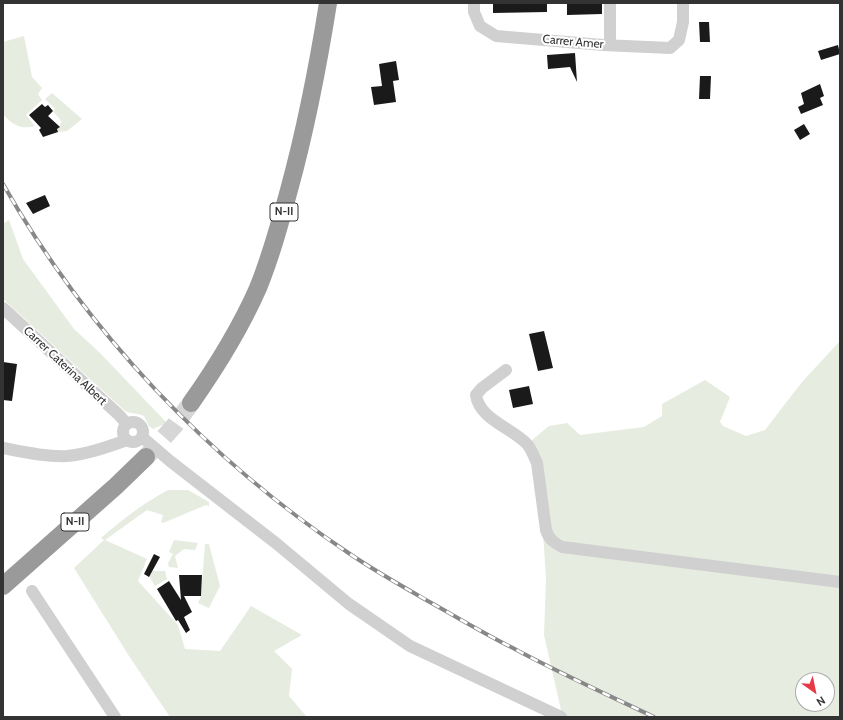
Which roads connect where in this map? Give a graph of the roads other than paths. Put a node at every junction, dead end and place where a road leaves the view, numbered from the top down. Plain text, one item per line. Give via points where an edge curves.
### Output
1 (328, 3) edge
2 (474, 3) edge
3 (610, 3) edge
4 (682, 3) edge
5 (610, 45) junction
6 (3, 308) edge
7 (506, 370) dead end
8 (191, 403) tunnel mouth
9 (127, 424) junction
10 (142, 437) junction
11 (127, 440) junction
12 (3, 448) edge
13 (146, 457) tunnel mouth
14 (840, 582) edge
15 (3, 586) edge
16 (32, 590) dead end
17 (116, 717) edge
18 (561, 717) edge

1 - 8 highway, N-II via 310,104 272,250 258,288 232,342
2 - 5 street, Carrer Amer via 474,12 480,26 496,36
3 - 5 street
4 - 5 street, Carrer Amer via 683,22 680,40 670,48
6 - 9 street, Carrer Caterina Albert
7 - 14 street via 482,388 476,395 477,402 489,416 527,444 533,453 537,463 544,523 549,538 556,544 562,547
9 - 10 street via 133,422 140,425 143,429
9 - 11 street via 123,432
10 - 11 street via 135,442
10 - 18 street via 349,604 404,642
11 - 12 street via 103,449 68,456 50,456
13 - 15 highway, N-II
16 - 17 street

